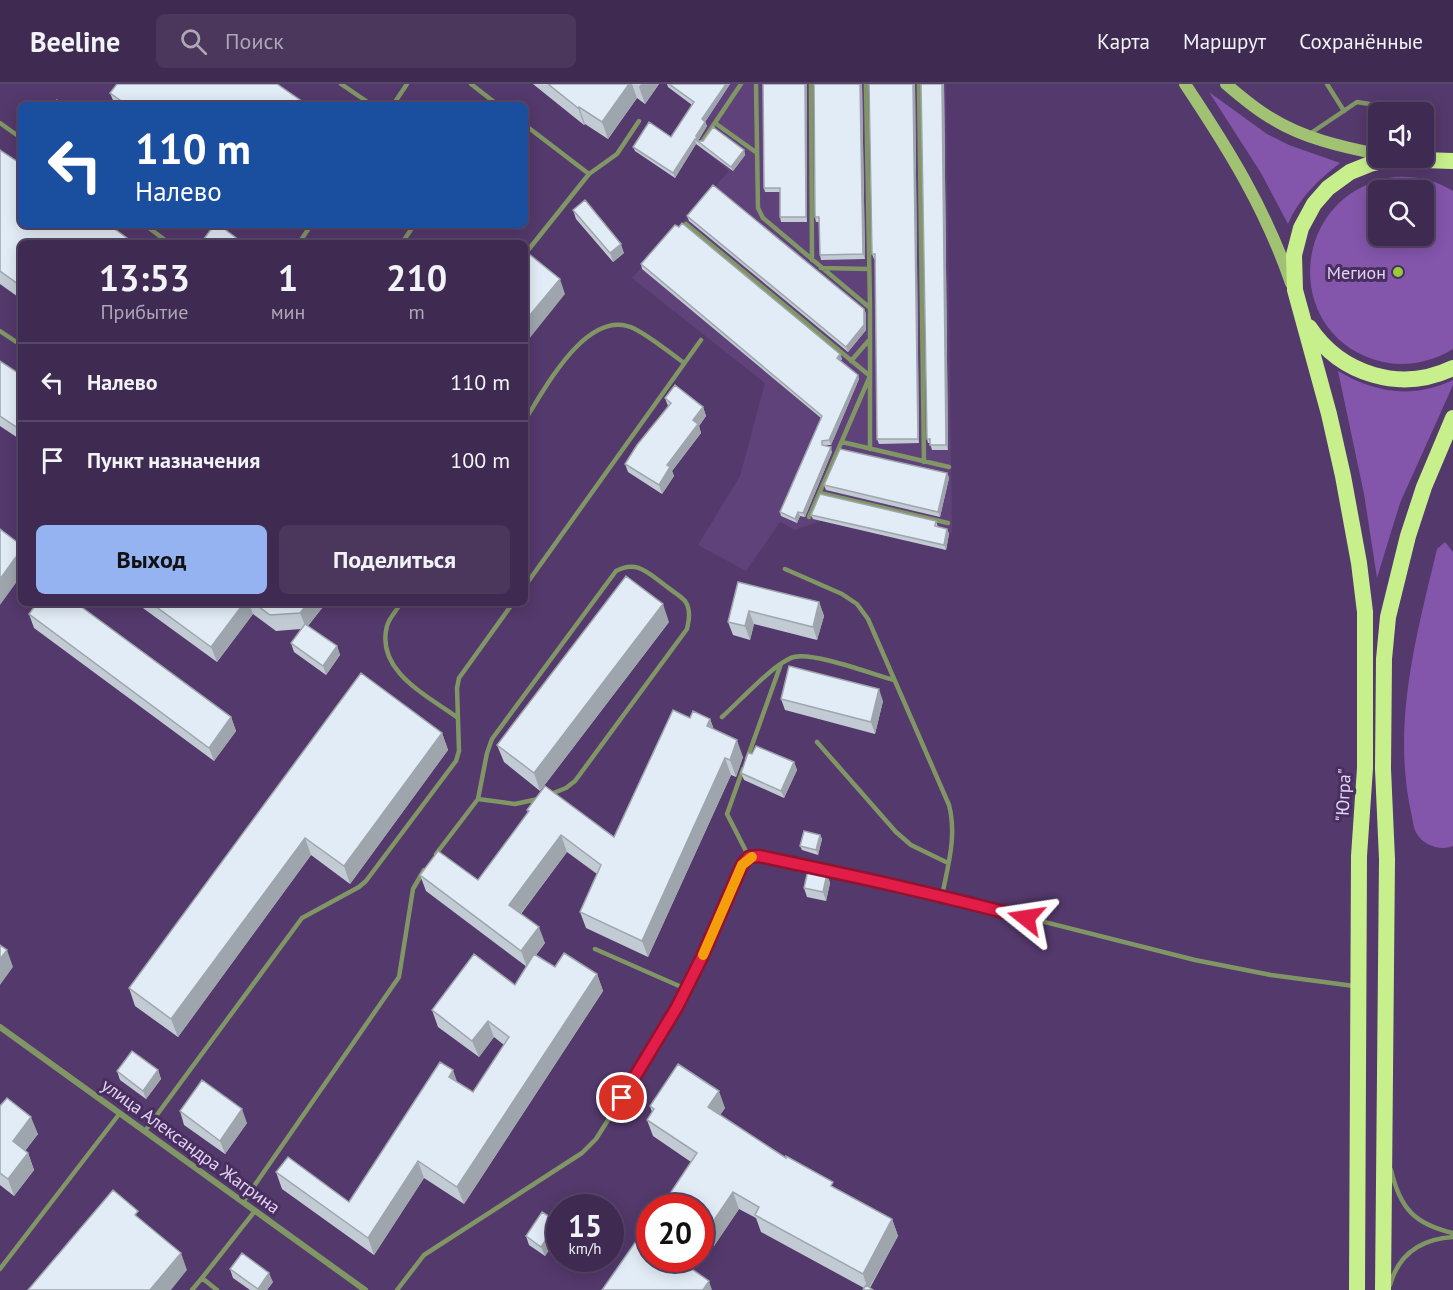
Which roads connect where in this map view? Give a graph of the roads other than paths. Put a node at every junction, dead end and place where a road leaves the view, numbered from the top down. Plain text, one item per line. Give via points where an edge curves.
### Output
1 (341, 84) edge
2 (407, 84) edge
3 (471, 84) edge
4 (741, 84) edge
5 (756, 84) edge
6 (811, 84) edge
7 (866, 84) edge
8 (919, 84) edge
9 (1185, 84) edge
10 (1226, 84) edge
11 (1327, 84) edge
12 (368, 102) edge
13 (395, 102) edge
14 (494, 102) edge
15 (1368, 104) edge
16 (1344, 111) junction
17 (639, 121) dead end
18 (0, 123) edge
19 (715, 123) junction
20 (528, 127) edge
21 (1307, 135) junction
22 (18, 136) edge
23 (702, 142) edge
24 (1368, 152) edge
25 (757, 153) junction
26 (1434, 159) edge
27 (1453, 161) edge
28 (1434, 162) edge
29 (1368, 165) edge
30 (1453, 171) edge
31 (589, 174) junction
32 (686, 224) edge
33 (149, 228) edge
34 (165, 240) edge
35 (528, 250) edge
36 (812, 260) junction
37 (821, 268) junction
38 (869, 269) junction
39 (1299, 307) junction
40 (870, 308) junction
41 (0, 331) edge
42 (870, 339) junction
43 (701, 340) dead end
44 (18, 343) edge
45 (851, 361) junction
46 (684, 363) junction
47 (1453, 368) edge
48 (870, 376) junction
49 (528, 416) edge
50 (1453, 418) edge
51 (842, 442) junction
52 (870, 449) junction
53 (924, 462) junction
54 (949, 467) dead end
55 (820, 493) junction
56 (809, 517) edge
57 (948, 523) dead end
58 (785, 569) dead end
59 (528, 582) edge
60 (399, 606) edge
61 (511, 606) edge
62 (781, 663) junction
63 (894, 680) junction
64 (722, 717) dead end
65 (458, 718) junction
66 (817, 742) dead end
67 (478, 799) junction
68 (749, 857) junction
69 (432, 859) edge
70 (948, 863) junction
71 (425, 868) edge
72 (942, 896) junction
73 (595, 949) dead end
74 (1360, 987) junction
75 (686, 989) junction
76 (0, 1027) edge
77 (120, 1113) junction
78 (1385, 1130) junction
79 (145, 1131) junction
80 (243, 1202) junction
81 (255, 1211) junction
82 (1453, 1235) edge
83 (0, 1269) edge
84 (202, 1278) junction
85 (192, 1290) edge
86 (217, 1290) edge
87 (365, 1290) edge
88 (397, 1290) edge
89 (1357, 1290) edge
90 (1383, 1290) edge
91 (1388, 1290) edge

1 - 12 lane
2 - 13 lane
3 - 14 lane
4 - 19 lane
5 - 25 lane
6 - 36 lane
7 - 38 lane
8 - 53 lane
9 - 39 main road via 1258,202
10 - 21 main road via 1272,119
11 - 16 lane
15 - 16 lane via 1357,102
16 - 21 lane
17 - 31 lane via 617,154
18 - 22 lane
19 - 23 lane
19 - 25 lane
20 - 31 lane
21 - 24 main road
25 - 36 lane via 760,213
26 - 27 highway, "Югра"
28 - 30 highway, "Югра"
29 - 39 highway, "Югра" via 1328,188 1300,228 1293,276
31 - 35 lane
32 - 45 lane
33 - 34 lane
36 - 37 lane
37 - 38 lane
37 - 40 lane
38 - 40 lane
39 - 47 highway, "Югра" via 1327,349 1349,366 1368,374 1415,379
39 - 74 highway, "Югра" via 1343,476 1365,612
40 - 42 lane
41 - 44 lane
42 - 45 lane
42 - 48 lane
43 - 46 lane
45 - 48 lane
46 - 49 lane via 635,328 608,325 596,330 573,351
46 - 59 lane
48 - 51 lane
48 - 52 lane
50 - 78 highway via 1424,487 1388,617 1383,769 1387,859
51 - 52 lane
51 - 55 lane
52 - 53 lane
53 - 54 lane
55 - 56 lane
55 - 57 lane
58 - 63 lane via 857,604
60 - 65 lane via 387,625 386,652 393,669
61 - 65 lane via 459,678
62 - 63 lane via 793,657 816,658
62 - 64 lane
62 - 68 lane via 727,814
63 - 70 lane via 949,805 953,838
65 - 79 lane via 456,761 380,862 358,887 302,918
66 - 70 lane via 910,845
67 - 67 lane via 531,802 575,781 687,629 690,618 685,601 642,568 623,567 616,571 492,739
67 - 69 lane
68 - 72 lane
68 - 75 lane
70 - 72 lane
71 - 80 lane via 414,889 399,977
72 - 74 lane via 1195,960
73 - 75 lane
74 - 89 highway, "Югра"
75 - 88 lane via 663,1033 591,1145 424,1255
76 - 77 street, улица Александра Жагрина
77 - 79 street, улица Александра Жагрина
77 - 83 lane
78 - 82 lane via 1396,1190 1407,1210 1419,1221
78 - 90 highway
79 - 80 street, улица Александра Жагрина
80 - 81 street, улица Александра Жагрина
81 - 84 lane
81 - 87 street, улица Александра Жагрина
82 - 91 lane via 1411,1250 1394,1272
84 - 85 lane
84 - 86 lane

